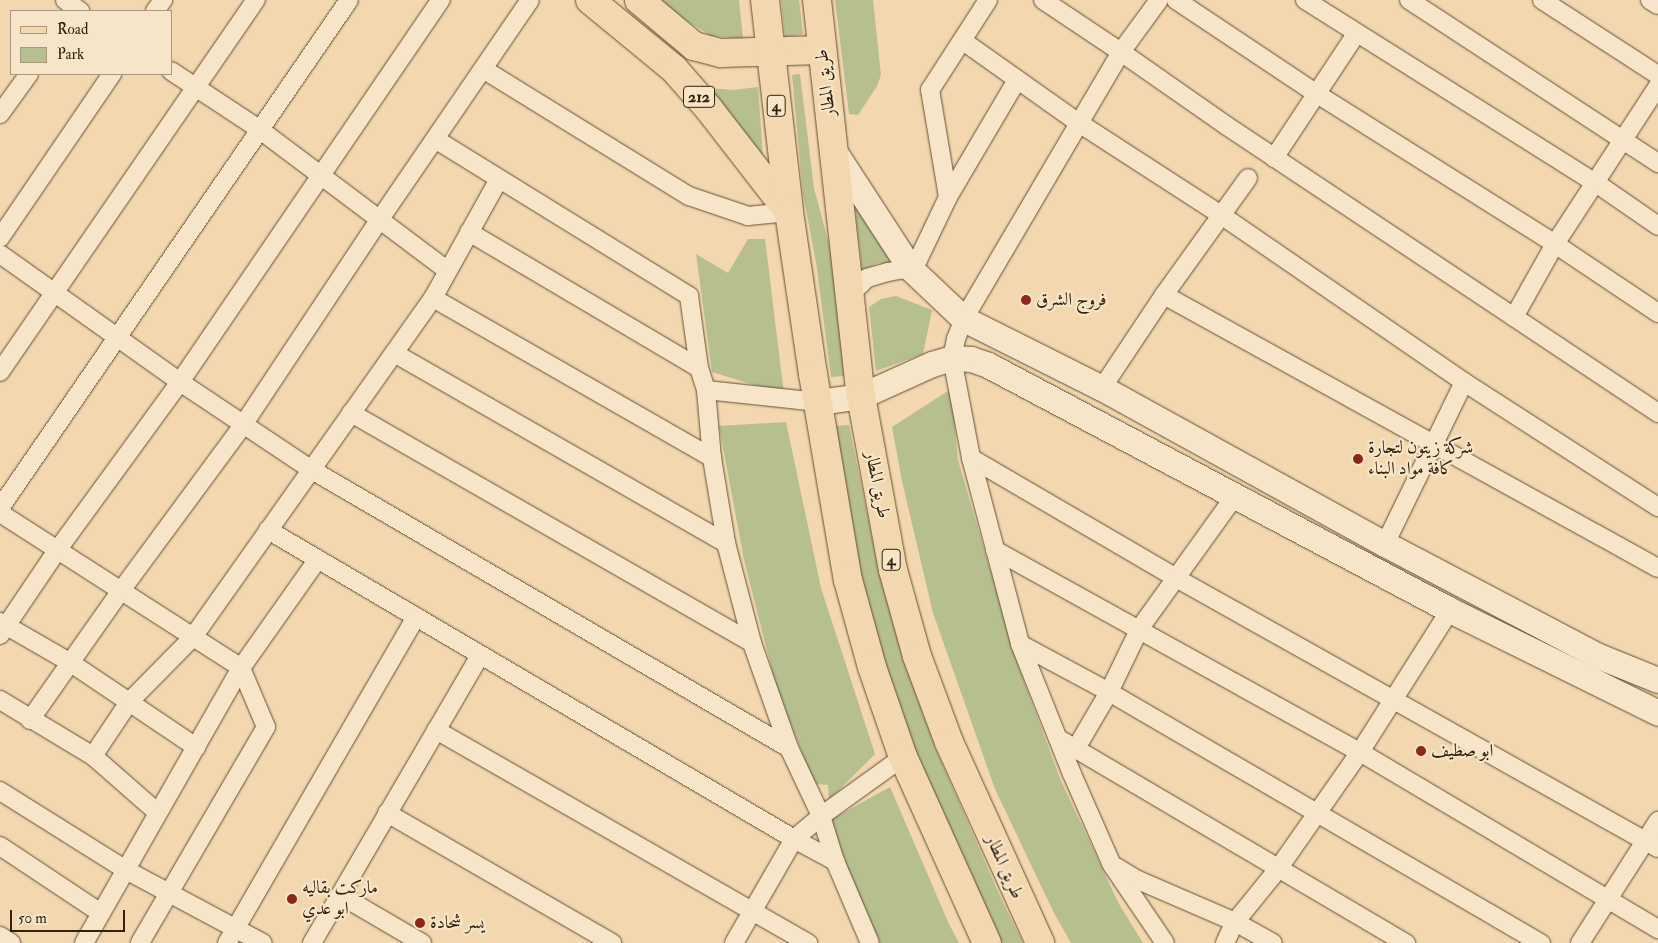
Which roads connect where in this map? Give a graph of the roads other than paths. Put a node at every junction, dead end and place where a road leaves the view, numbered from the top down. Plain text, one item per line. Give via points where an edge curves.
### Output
1 (164, 0) edge
2 (256, 0) edge
3 (349, 0) edge
4 (441, 0) edge
5 (530, 0) edge
6 (590, 0) edge
7 (638, 0) edge
8 (765, 0) edge
9 (817, 0) edge
10 (988, 0) edge
11 (1043, 0) edge
12 (1159, 0) edge
13 (1176, 0) edge
14 (1305, 0) edge
15 (1409, 0) edge
16 (1542, 0) edge
17 (1650, 0) edge
18 (1658, 5) edge
19 (156, 10) edge
20 (1356, 34) junction
21 (963, 41) junction
22 (694, 46) junction
23 (822, 50) junction
24 (1121, 52) junction
25 (770, 53) junction
26 (483, 69) junction
27 (674, 69) junction
28 (172, 72) edge
29 (28, 75) edge
30 (111, 75) edge
31 (1658, 75) edge
32 (1017, 80) junction
33 (1658, 86) edge
34 (196, 88) junction
35 (1317, 94) junction
36 (0, 114) edge
37 (1079, 123) junction
38 (259, 129) junction
39 (435, 139) junction
40 (1624, 141) junction
41 (834, 152) junction
42 (1274, 158) junction
43 (1658, 163) edge
44 (321, 175) junction
45 (1248, 178) dead end
46 (499, 179) junction
47 (1596, 183) junction
48 (948, 197) junction
49 (789, 212) junction
50 (1221, 215) junction
51 (380, 218) junction
52 (1658, 226) edge
53 (469, 232) junction
54 (0, 238) edge
55 (1556, 244) junction
56 (0, 254) edge
57 (910, 268) junction
58 (447, 270) junction
59 (54, 292) junction
60 (850, 294) junction
61 (1164, 295) junction
62 (433, 298) junction
63 (1658, 313) edge
64 (1514, 317) junction
65 (964, 319) junction
66 (119, 338) junction
67 (394, 353) junction
68 (952, 358) junction
69 (699, 368) junction
70 (0, 372) edge
71 (180, 382) junction
72 (1464, 382) junction
73 (1102, 388) junction
74 (706, 390) junction
75 (861, 396) junction
76 (818, 402) junction
77 (351, 413) junction
78 (1658, 413) edge
79 (243, 425) junction
80 (1433, 443) junction
81 (712, 458) junction
82 (971, 458) junction
83 (312, 470) junction
84 (1234, 497) junction
85 (1658, 507) edge
86 (0, 508) edge
87 (0, 513) edge
88 (268, 530) junction
89 (726, 543) junction
90 (1385, 544) junction
91 (995, 550) junction
92 (56, 552) junction
93 (318, 559) junction
94 (1658, 568) edge
95 (1176, 578) junction
96 (120, 592) junction
97 (1450, 610) junction
98 (416, 617) junction
99 (2, 628) edge
100 (1140, 628) junction
101 (193, 637) junction
102 (752, 642) junction
103 (1020, 644) junction
104 (480, 655) junction
105 (72, 663) junction
106 (241, 668) junction
107 (1658, 680) edge
108 (1109, 692) junction
109 (0, 700) edge
110 (1391, 700) junction
111 (129, 702) junction
112 (1658, 713) edge
113 (30, 720) junction
114 (436, 730) junction
115 (1059, 739) junction
116 (196, 747) junction
117 (790, 748) junction
118 (1075, 750) junction
119 (1360, 752) junction
120 (92, 756) junction
121 (903, 757) junction
122 (0, 791) edge
123 (158, 813) junction
124 (387, 813) junction
125 (1316, 813) junction
126 (821, 816) junction
127 (1658, 821) edge
128 (794, 839) junction
129 (1651, 844) edge
130 (0, 846) edge
131 (835, 861) junction
132 (1112, 865) junction
133 (1278, 868) junction
134 (126, 870) junction
135 (170, 892) junction
136 (340, 895) junction
137 (1606, 900) junction
138 (754, 910) junction
139 (101, 913) junction
140 (1235, 922) junction
141 (1658, 929) edge
142 (0, 936) edge
143 (231, 936) edge
144 (11, 943) edge
145 (84, 943) edge
146 (140, 943) edge
147 (263, 943) edge
148 (312, 943) edge
149 (422, 943) edge
150 (612, 943) edge
151 (734, 943) edge
152 (808, 943) edge
153 (870, 943) edge
154 (987, 943) edge
155 (1040, 943) edge
156 (1165, 943) edge
157 (1225, 943) edge
158 (1273, 943) edge
159 (1406, 943) edge
160 (1542, 943) edge
161 (1580, 943) edge

1 - 19 street
2 - 34 street
3 - 38 street
4 - 44 street
5 - 26 street
6 - 27 main road, 212
7 - 22 main road
8 - 25 main road, 4
9 - 23 main road, طريق المطار
10 - 21 street
11 - 24 street
12 - 24 street
13 - 35 street
14 - 20 street
15 - 40 street
16 - 31 street
17 - 18 street
20 - 35 street
20 - 47 street
21 - 32 street
21 - 48 street via 930,90
22 - 25 main road via 721,53
22 - 27 main road via 682,64
23 - 25 main road
23 - 41 main road, طريق المطار
24 - 37 street
24 - 42 street
25 - 49 main road, 4
26 - 39 street
26 - 49 street via 689,196 748,216
27 - 49 main road, 212
28 - 34 street
29 - 36 street
30 - 54 street
32 - 37 street
32 - 48 street
33 - 40 street
34 - 38 street
34 - 59 street
35 - 42 street
35 - 55 street
37 - 50 street
37 - 65 street
38 - 44 street
38 - 66 street
39 - 46 street
39 - 51 street
40 - 43 street
40 - 47 street
41 - 57 main road
41 - 60 main road, طريق المطار / 4
42 - 64 street
44 - 51 street
44 - 71 street
45 - 50 street
46 - 53 street
46 - 69 street via 689,296
47 - 52 street
47 - 55 street
48 - 57 street via 918,260
49 - 76 main road
50 - 61 street
50 - 72 street
51 - 58 street
51 - 79 street
53 - 58 street
53 - 69 street
55 - 63 street
55 - 64 street
56 - 59 street
57 - 60 street via 868,278
57 - 65 main road
58 - 62 street
59 - 66 street
59 - 70 street
60 - 75 main road, طريق المطار / 4
61 - 73 street
61 - 80 street
62 - 67 street
62 - 81 street
64 - 78 street
65 - 68 street
65 - 73 main road
66 - 71 street
66 - 86 street
67 - 77 street
67 - 89 street
68 - 75 main road
68 - 82 street
68 - 84 main road via 971,359 988,365
69 - 74 street
71 - 79 street
71 - 92 street
72 - 80 street
72 - 85 street
73 - 90 main road
74 - 76 street
74 - 81 street
75 - 76 main road
75 - 155 main road, طريق المطار / 4 via 893,570 917,656 949,742
76 - 121 main road via 848,580 872,666
77 - 83 street
77 - 102 street
79 - 83 street
79 - 96 street
80 - 90 street
80 - 94 street
81 - 89 street
82 - 91 street
82 - 95 street
83 - 88 street
83 - 117 street
84 - 95 street
84 - 97 main road
87 - 92 street
88 - 93 street
88 - 101 street
89 - 102 street
90 - 107 main road via 1596,655
91 - 100 street
91 - 103 street
92 - 96 street
92 - 99 street
93 - 98 street
93 - 106 street
95 - 100 street
95 - 110 street
96 - 101 street
96 - 105 street
97 - 110 street
97 - 112 main road
98 - 104 street
98 - 143 street
99 - 105 street
100 - 108 street
100 - 119 street
101 - 106 street
101 - 111 street
102 - 117 street
103 - 108 street
103 - 115 street
104 - 114 street
104 - 128 street
105 - 111 street
105 - 113 street
106 - 116 street
106 - 135 street via 266,727
108 - 118 street
108 - 125 street
109 - 113 street
110 - 119 street
110 - 129 street
111 - 116 street
111 - 120 street
113 - 120 street
114 - 124 street
114 - 138 street
115 - 118 street
115 - 132 street
116 - 123 street
117 - 126 street
118 - 133 street
119 - 125 street
119 - 137 street
120 - 123 street
121 - 126 street
121 - 154 main road
122 - 134 street
123 - 134 street
124 - 136 street
124 - 150 street
125 - 133 street
125 - 160 street
126 - 128 street
126 - 131 street
127 - 129 street
128 - 131 street
128 - 138 street
129 - 137 street
130 - 139 street
131 - 153 street
132 - 140 street via 1138,880
132 - 156 street
133 - 140 street
133 - 159 street
134 - 135 street
134 - 139 street
135 - 143 street
135 - 146 street
136 - 148 street
136 - 149 street
137 - 141 street
137 - 161 street
138 - 151 street
138 - 152 street
139 - 145 street
140 - 157 street
140 - 158 street
142 - 144 street
143 - 147 street

